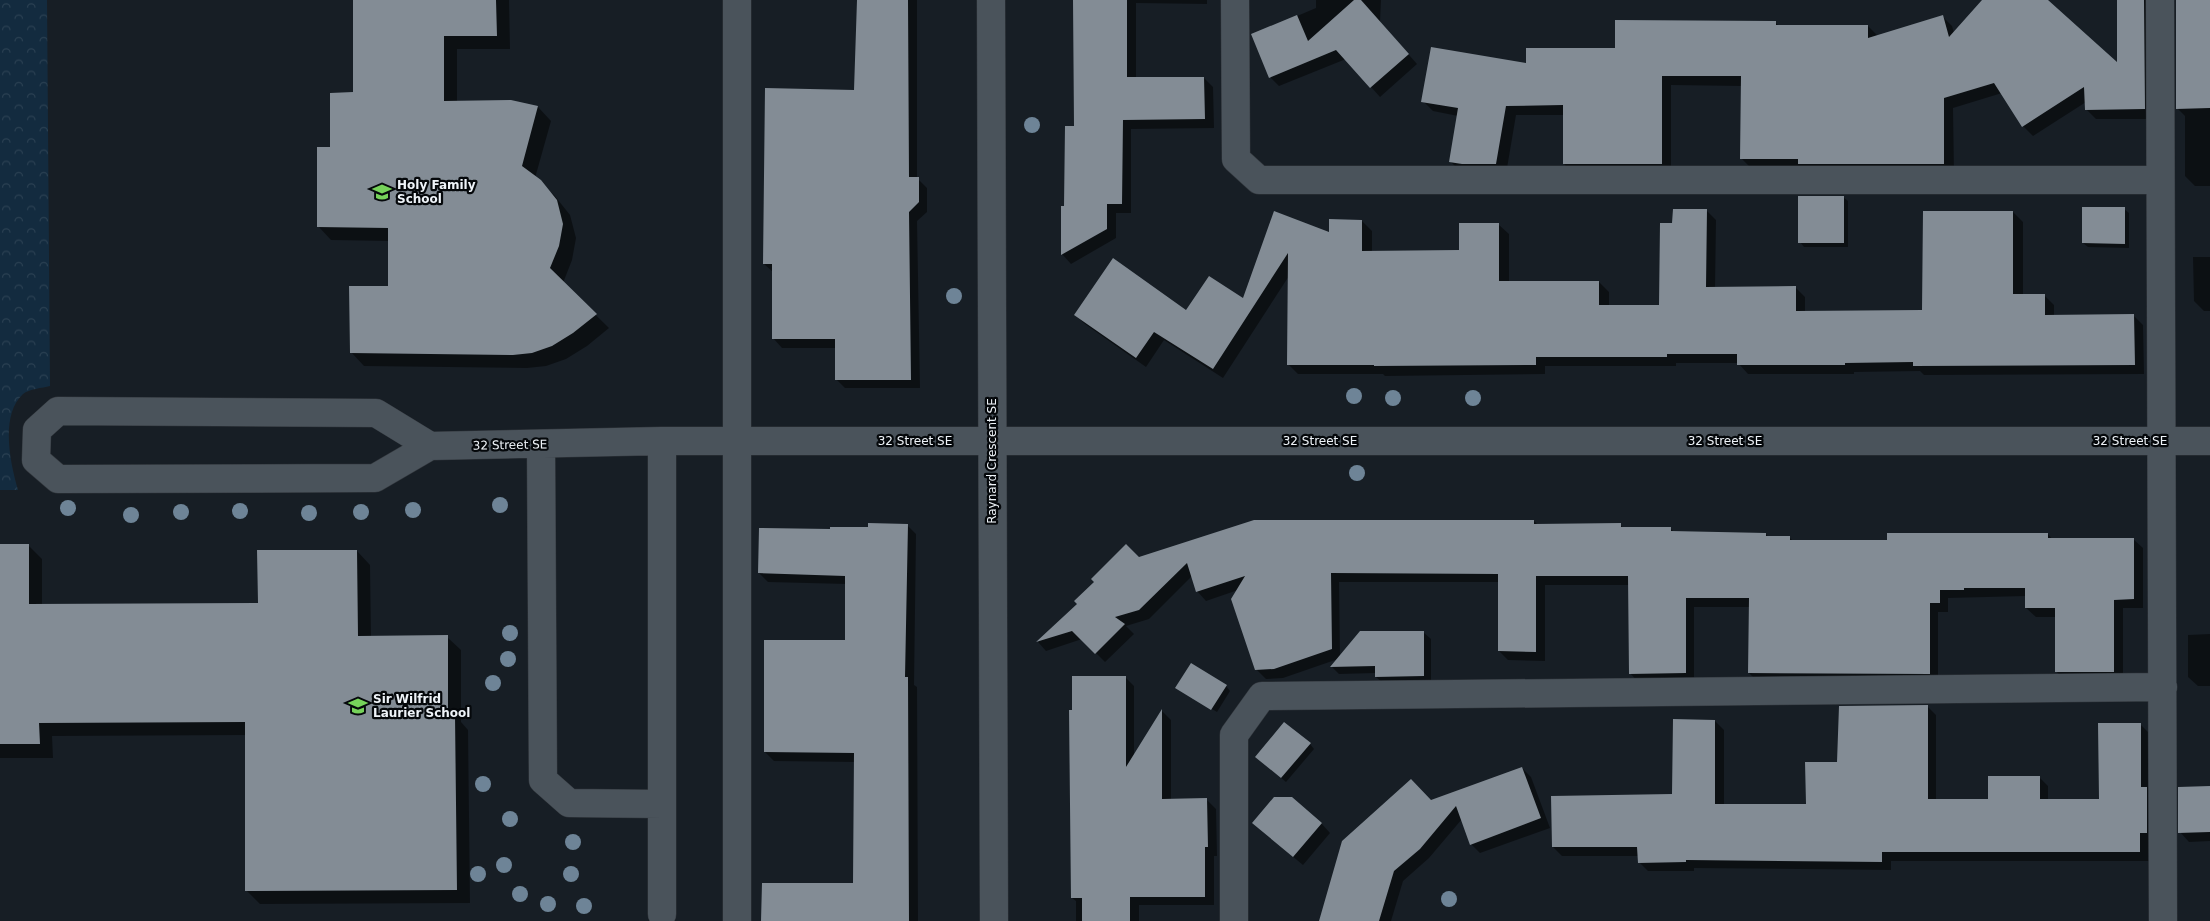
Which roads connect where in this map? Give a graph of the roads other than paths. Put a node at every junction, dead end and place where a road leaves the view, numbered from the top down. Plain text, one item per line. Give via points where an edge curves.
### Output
1 (737, 0) edge
2 (991, 0) edge
3 (1235, 0) edge
4 (2160, 0) edge
5 (2160, 180) junction
6 (662, 441) junction
7 (738, 441) junction
8 (992, 441) junction
9 (2162, 441) junction
10 (2210, 441) edge
11 (541, 444) junction
12 (430, 446) junction
13 (2163, 687) junction
14 (662, 804) junction
15 (662, 914) dead end
16 (737, 921) edge
17 (994, 921) edge
18 (1234, 921) edge
19 (2163, 921) edge

1 - 7 street
2 - 8 street, Raynard Crescent SE
3 - 5 street via 1236,159 1259,180
4 - 5 street
5 - 9 street
6 - 7 street, 32 Street SE
6 - 11 street, 32 Street SE
6 - 14 street
7 - 8 street, 32 Street SE
7 - 16 street
8 - 9 street, 32 Street SE
8 - 17 street, Raynard Crescent SE
9 - 10 street, 32 Street SE
9 - 13 street
11 - 12 street, 32 Street SE
11 - 14 street via 544,780 569,803
12 - 12 street via 376,413 58,411 37,430 36,460 58,479 375,478
13 - 18 street via 1262,696 1234,735
13 - 19 street
14 - 15 street

